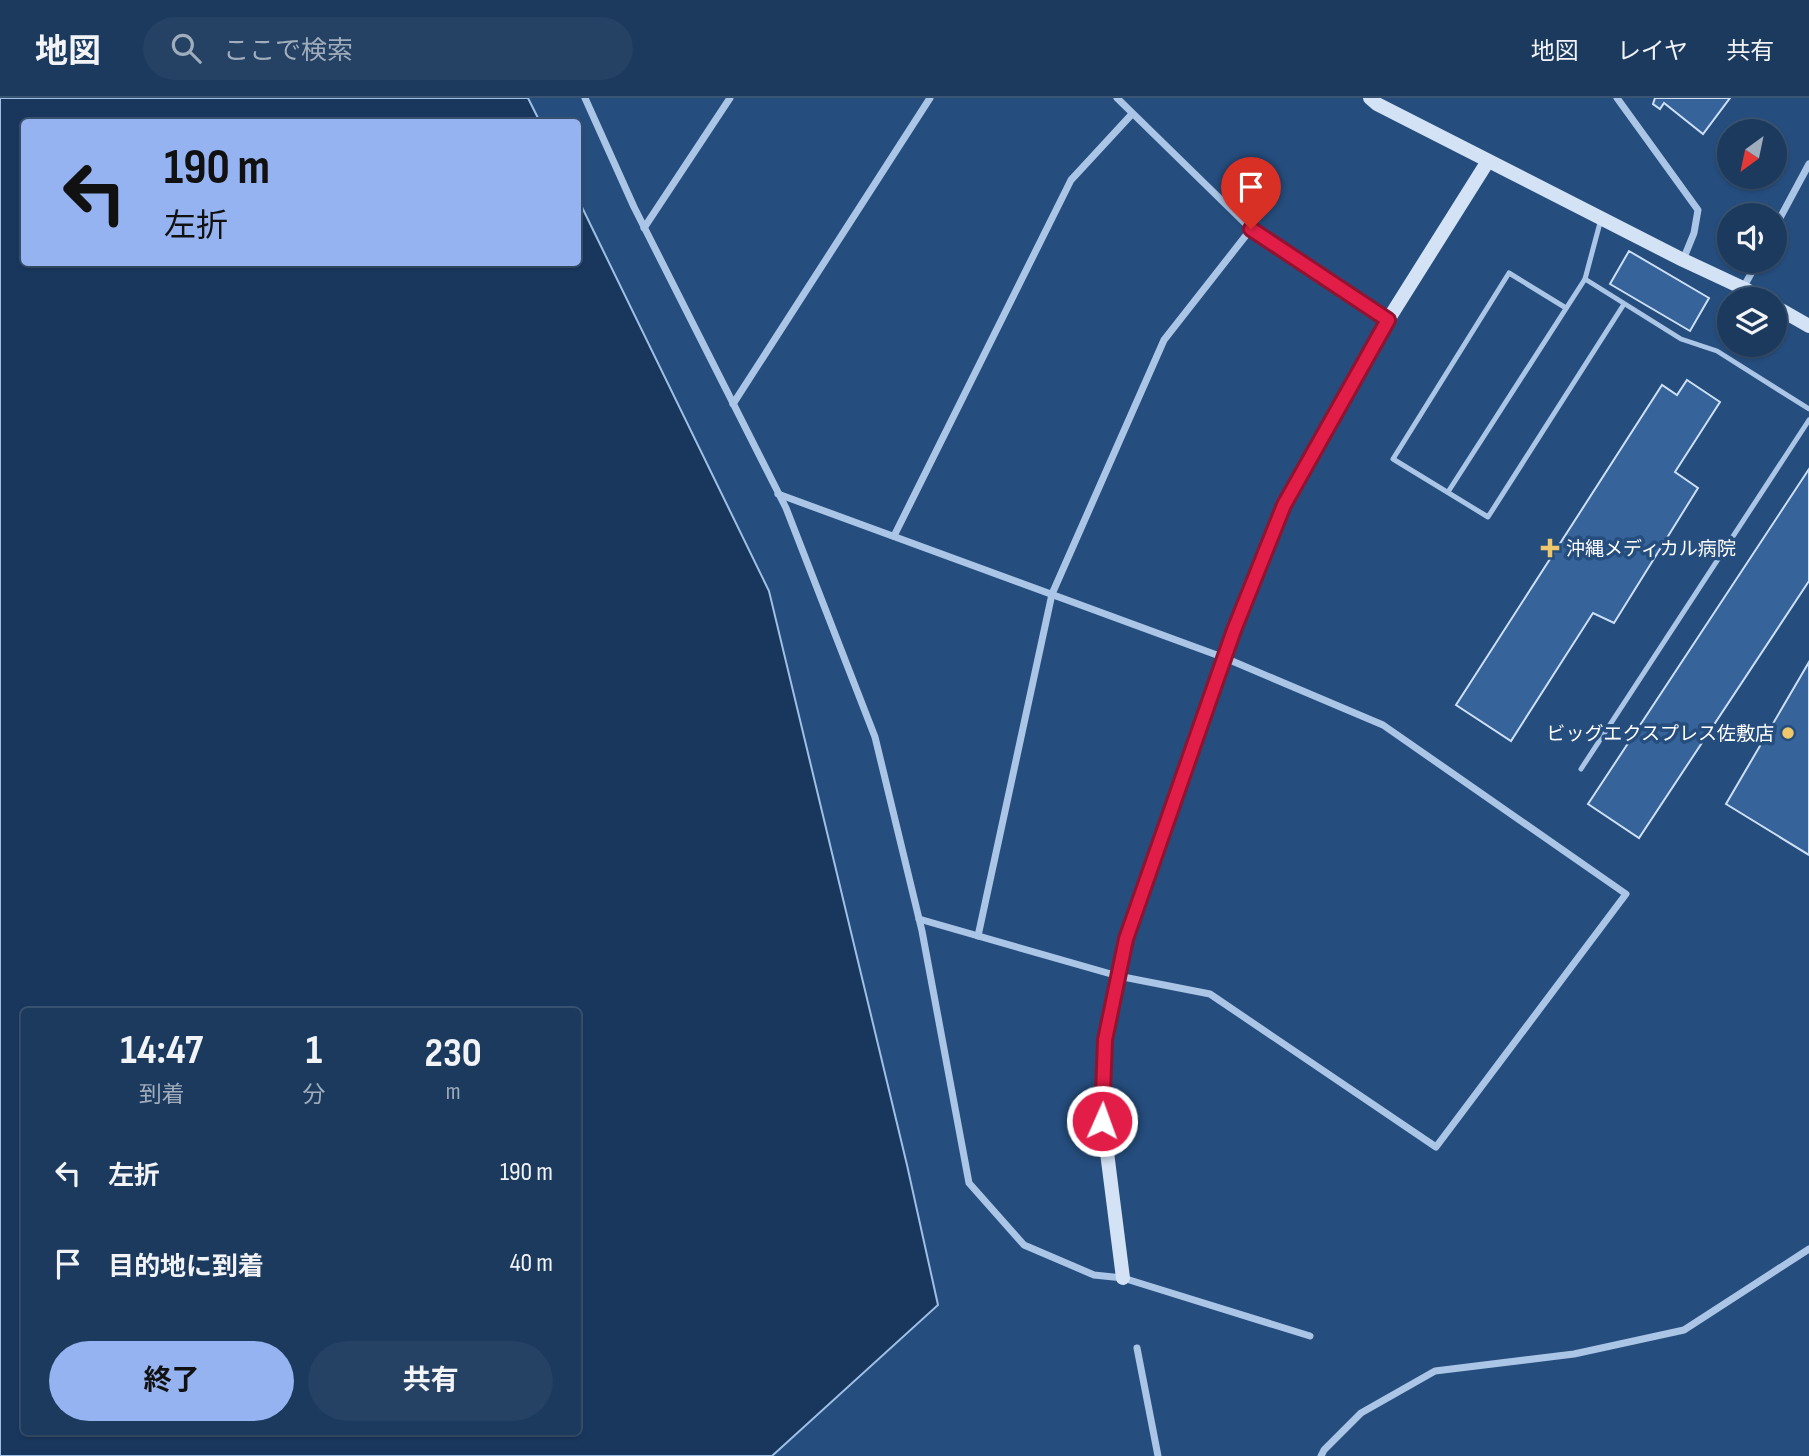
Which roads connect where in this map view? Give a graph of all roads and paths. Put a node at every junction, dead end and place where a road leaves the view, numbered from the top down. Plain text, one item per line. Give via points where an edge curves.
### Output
1 (584, 98) edge
2 (730, 98) edge
3 (930, 98) edge
4 (1117, 98) edge
5 (1370, 98) edge
6 (1617, 98) edge
7 (1132, 114) junction
8 (1488, 160) junction
9 (1809, 164) edge
10 (1787, 205) edge
11 (1601, 218) junction
12 (644, 228) junction
13 (1251, 229) junction
14 (1683, 260) junction
15 (1585, 279) junction
16 (1741, 287) edge
17 (1624, 304) junction
18 (1566, 308) junction
19 (1787, 313) edge
20 (1388, 320) junction
21 (1809, 326) edge
22 (733, 404) junction
23 (1809, 409) edge
24 (1809, 420) edge
25 (1448, 492) junction
26 (778, 494) junction
27 (894, 536) junction
28 (1052, 594) junction
29 (1225, 658) junction
30 (1581, 769) dead end
31 (919, 919) junction
32 (978, 936) junction
33 (1118, 976) junction
34 (1809, 1249) edge
35 (1123, 1278) junction
36 (1310, 1336) dead end
37 (1137, 1348) dead end
38 (1158, 1456) edge
39 (1321, 1456) edge

1 - 12 street
2 - 12 street
3 - 22 street
4 - 7 street
5 - 8 street
6 - 14 street via 1698,210 1695,233
7 - 13 street
7 - 27 street via 1071,180
8 - 11 street
8 - 20 street
9 - 10 street
11 - 14 street
11 - 15 lane
12 - 22 street
13 - 20 street
13 - 28 street via 1164,340
14 - 16 street
15 - 17 lane
15 - 18 lane
17 - 23 lane via 1681,339 1717,351
17 - 25 lane via 1488,517
18 - 25 lane
18 - 25 lane via 1509,273 1393,458
19 - 21 street
20 - 29 street via 1284,505
22 - 26 street
24 - 30 lane
26 - 27 street
26 - 31 street via 875,737
27 - 28 street
28 - 29 street
28 - 32 street
29 - 33 street via 1126,939
29 - 33 street via 1383,725 1626,894 1436,1147 1210,994
31 - 32 street
31 - 35 street via 969,1183 1024,1245 1094,1275
32 - 33 street
33 - 35 street via 1105,1040 1102,1121
34 - 39 street via 1684,1330 1574,1354 1435,1371 1361,1413
35 - 36 street
37 - 38 street

